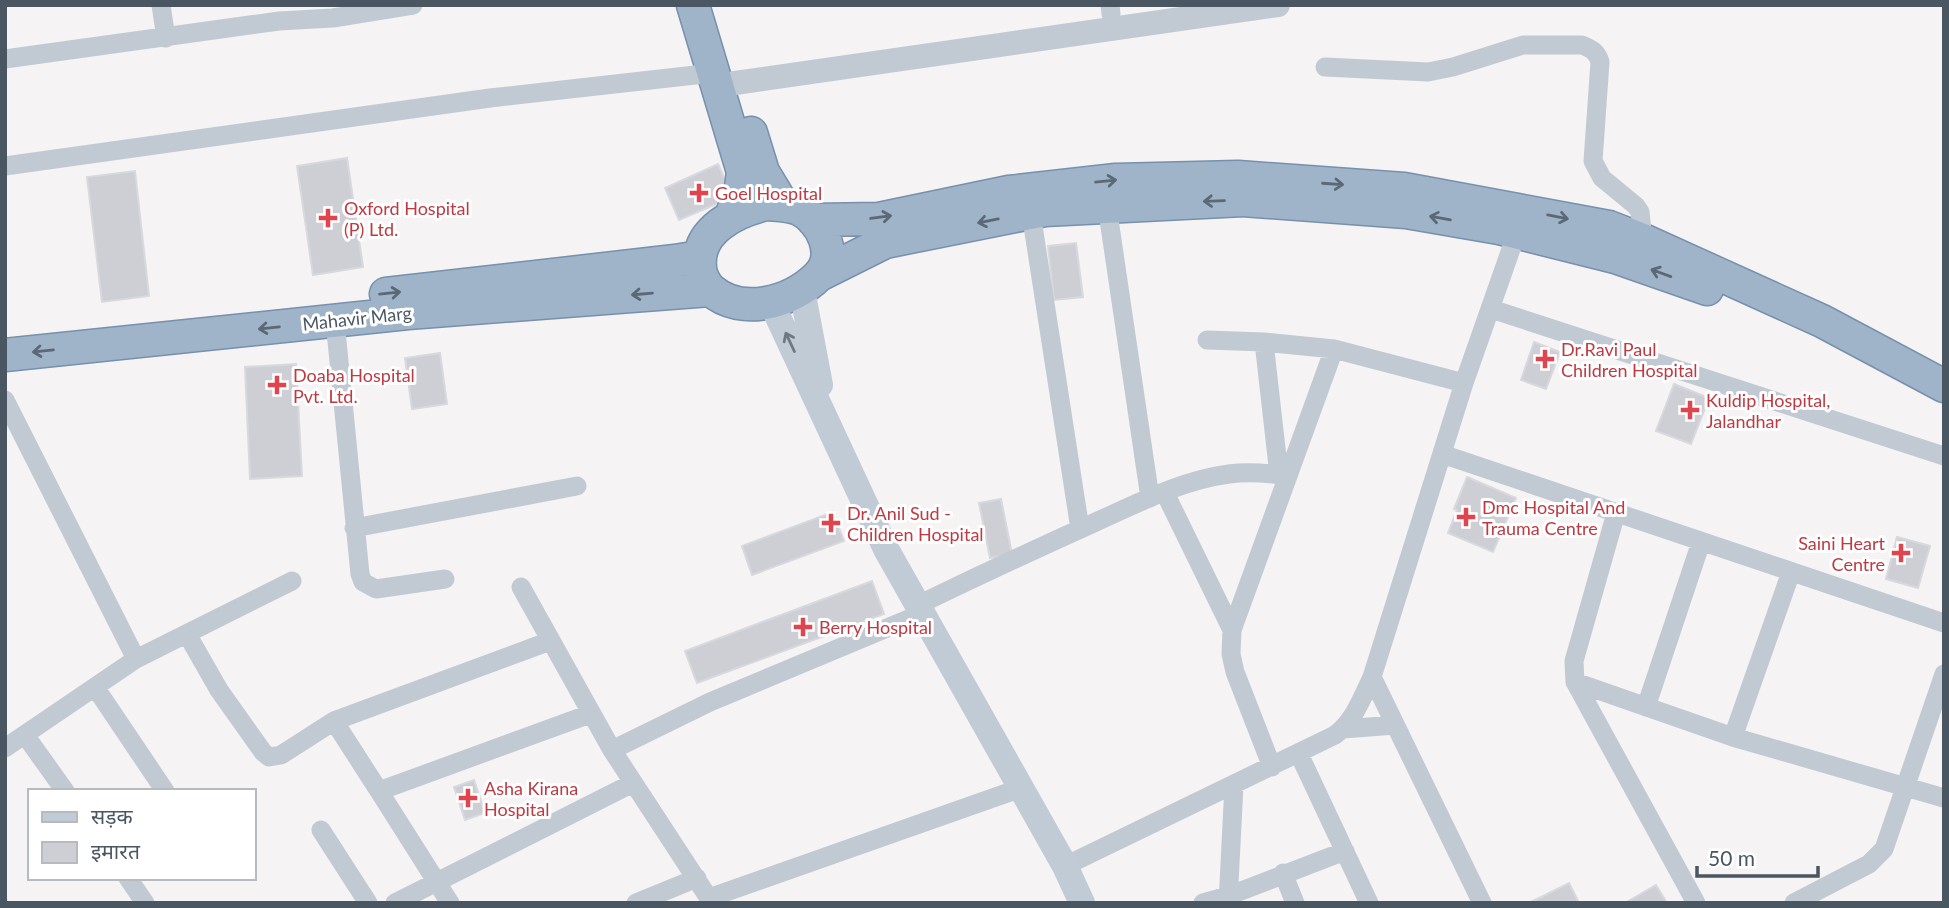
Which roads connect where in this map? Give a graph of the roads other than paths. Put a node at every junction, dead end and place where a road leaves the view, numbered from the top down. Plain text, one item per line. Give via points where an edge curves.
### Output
1 (162, 5) edge
2 (413, 5) edge
3 (693, 5) edge
4 (711, 5) edge
5 (1167, 5) edge
6 (1278, 5) edge
7 (1233, 8) edge
8 (1111, 9) edge
9 (278, 13) edge
10 (166, 38) junction
11 (5, 59) edge
12 (1325, 67) dead end
13 (726, 74) junction
14 (5, 166) edge
15 (783, 205) junction
16 (1107, 206) junction
17 (1031, 213) junction
18 (730, 218) junction
19 (813, 220) junction
20 (1517, 233) junction
21 (1643, 240) junction
22 (699, 257) junction
23 (811, 282) junction
24 (710, 290) junction
25 (771, 302) junction
26 (1491, 309) junction
27 (335, 321) junction
28 (5, 334) edge
29 (1207, 340) dead end
30 (1264, 342) junction
31 (1334, 349) junction
32 (5, 355) edge
33 (1464, 383) junction
34 (1944, 386) edge
35 (5, 400) edge
36 (1944, 406) edge
37 (829, 426) junction
38 (1442, 454) junction
39 (1944, 456) edge
40 (1283, 475) junction
41 (577, 486) dead end
42 (1157, 495) junction
43 (1616, 513) junction
44 (354, 528) junction
45 (1080, 529) junction
46 (1701, 542) junction
47 (1791, 572) junction
48 (445, 579) dead end
49 (292, 581) dead end
50 (520, 587) dead end
51 (920, 609) junction
52 (1944, 623) edge
53 (1232, 630) junction
54 (187, 634) junction
55 (550, 642) junction
56 (136, 659) junction
57 (1944, 674) edge
58 (1372, 677) junction
59 (1575, 682) junction
60 (95, 687) junction
61 (1646, 706) junction
62 (590, 715) junction
63 (334, 721) junction
64 (1395, 725) junction
65 (1343, 729) junction
66 (24, 735) junction
67 (1733, 737) junction
68 (5, 748) edge
69 (612, 750) junction
70 (1299, 754) junction
71 (1272, 767) junction
72 (633, 783) junction
73 (1234, 785) junction
74 (1906, 786) junction
75 (1021, 788) junction
76 (64, 789) edge
77 (164, 789) edge
78 (379, 791) junction
79 (1944, 798) edge
80 (321, 830) dead end
81 (1345, 851) junction
82 (1065, 866) junction
83 (1283, 873) junction
84 (697, 878) junction
85 (129, 880) edge
86 (437, 884) junction
87 (711, 900) edge
88 (1228, 900) edge
89 (145, 903) edge
90 (368, 903) edge
91 (395, 903) edge
92 (450, 903) edge
93 (636, 903) edge
94 (1082, 903) edge
95 (1203, 903) edge
96 (1295, 903) edge
97 (1369, 903) edge
98 (1482, 903) edge
99 (1696, 903) edge
100 (1794, 903) edge

1 - 10 street
2 - 9 street via 333,18
3 - 13 highway
4 - 13 highway
5 - 8 street
6 - 7 street
7 - 13 street
8 - 13 street
9 - 10 street
10 - 11 street
12 - 21 street via 1428,72 1523,45 1591,48 1600,62 1593,161 1602,178 1640,212
13 - 14 street via 489,98
13 - 15 highway via 763,172
13 - 18 highway via 743,172
15 - 18 highway via 749,208
15 - 19 highway
16 - 17 highway
20 -> 16 highway via 1406,212 1243,200
16 - 42 street
17 -> 23 highway via 885,242
17 - 45 street
18 - 22 highway via 702,243
19 -> 21 highway via 879,219 1009,192 1116,180 1238,177 1404,189 1609,227
19 - 23 highway via 823,234 827,262
20 - 26 street
36 -> 20 highway via 1821,340 1721,294 1615,257
21 - 34 highway via 1822,321
22 - 24 highway via 700,272
28 -> 22 highway, Mahavir Marg
23 - 25 highway
23 - 37 main road
24 - 25 highway via 736,302
24 -> 27 highway, Mahavir Marg
37 -> 25 main road
26 - 33 street
26 - 39 street
27 -> 32 highway, Mahavir Marg
27 - 44 street
29 - 30 street
30 - 31 street
30 - 40 street
31 - 33 street
31 - 40 street
33 - 38 street
35 - 56 street
37 - 51 main road via 886,549
38 - 43 street
38 - 58 street
40 - 42 street via 1229,474
40 - 53 street
41 - 44 street
42 - 45 street
42 - 53 street
43 - 46 street
43 - 59 street via 1574,661
44 - 48 street via 359,574 369,587
45 - 51 street
46 - 47 street
46 - 61 street
47 - 52 street
47 - 67 street
49 - 54 street
50 - 55 street
51 - 69 street
51 - 75 main road
53 - 71 street via 1235,672
54 - 56 street
54 - 63 street via 219,690 270,757 281,755
55 - 62 street
55 - 63 street
56 - 60 street
57 - 74 street
58 - 64 street
58 - 65 street
59 - 61 street
59 - 99 street
60 - 66 street
60 - 77 street
61 - 67 street
62 - 69 street
62 - 78 street
63 - 78 street
64 - 65 street
64 - 98 street
65 - 70 street
66 - 68 street
66 - 76 street
67 - 74 street
69 - 72 street
70 - 71 street
70 - 81 street
71 - 73 street
72 - 84 street
72 - 86 street
73 - 82 street
73 - 88 street
74 - 79 street
74 - 100 street via 1878,857
75 - 82 main road
75 - 87 street
78 - 86 street
80 - 90 street
81 - 83 street
81 - 97 street
82 - 94 main road
83 - 88 street
83 - 96 street
84 - 87 street
84 - 93 street
85 - 89 street
86 - 91 street
86 - 92 street
88 - 95 street

